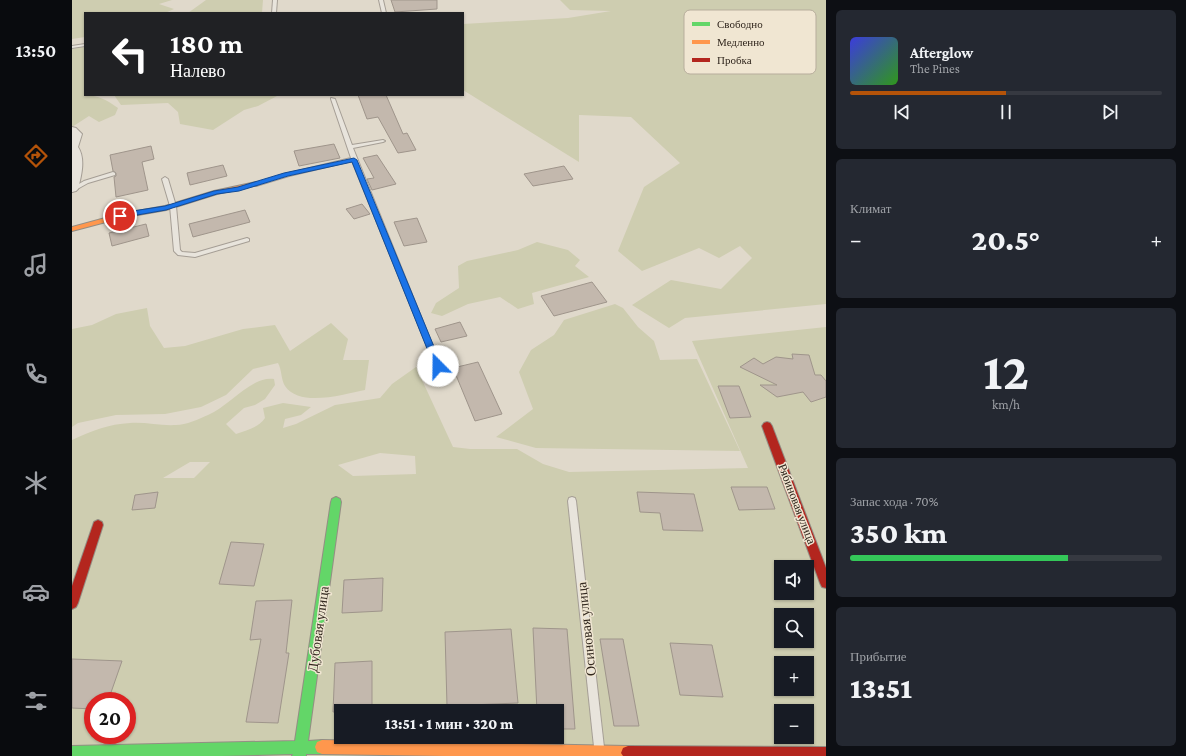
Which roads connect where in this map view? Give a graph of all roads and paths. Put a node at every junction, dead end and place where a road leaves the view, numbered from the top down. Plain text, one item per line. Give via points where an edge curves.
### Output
1 (275, 0) edge
2 (381, 0) edge
3 (274, 12) edge
4 (384, 12) edge
5 (84, 45) edge
6 (72, 47) edge
7 (333, 100) dead end
8 (72, 130) edge
9 (383, 141) dead end
10 (350, 148) junction
11 (354, 160) junction
12 (113, 174) dead end
13 (165, 179) dead end
14 (256, 184) joint
15 (72, 189) edge
16 (173, 206) junction
17 (72, 229) edge
18 (247, 240) dead end
19 (438, 366) dead end
20 (767, 426) dead end
21 (572, 501) dead end
22 (336, 502) dead end
23 (98, 525) dead end
24 (826, 583) edge
25 (72, 603) edge
26 (300, 751) edge
27 (72, 753) edge
28 (826, 754) edge
29 (599, 755) edge

1 - 3 lane
2 - 4 lane
5 - 6 lane
7 - 10 lane
8 - 15 street via 77,134 73,147 77,171
9 - 10 lane
10 - 11 lane
11 - 14 lane
11 - 19 lane
12 - 15 lane
13 - 16 lane
14 - 16 street via 216,192
16 - 17 street via 120,216
16 - 18 lane via 177,251 180,254 195,255
20 - 24 street, Рябиновая улица
21 - 29 lane, Осиновая улица
22 - 26 street, Дубовая улица
23 - 25 street
26 - 27 street
26 - 29 street
28 - 29 street

